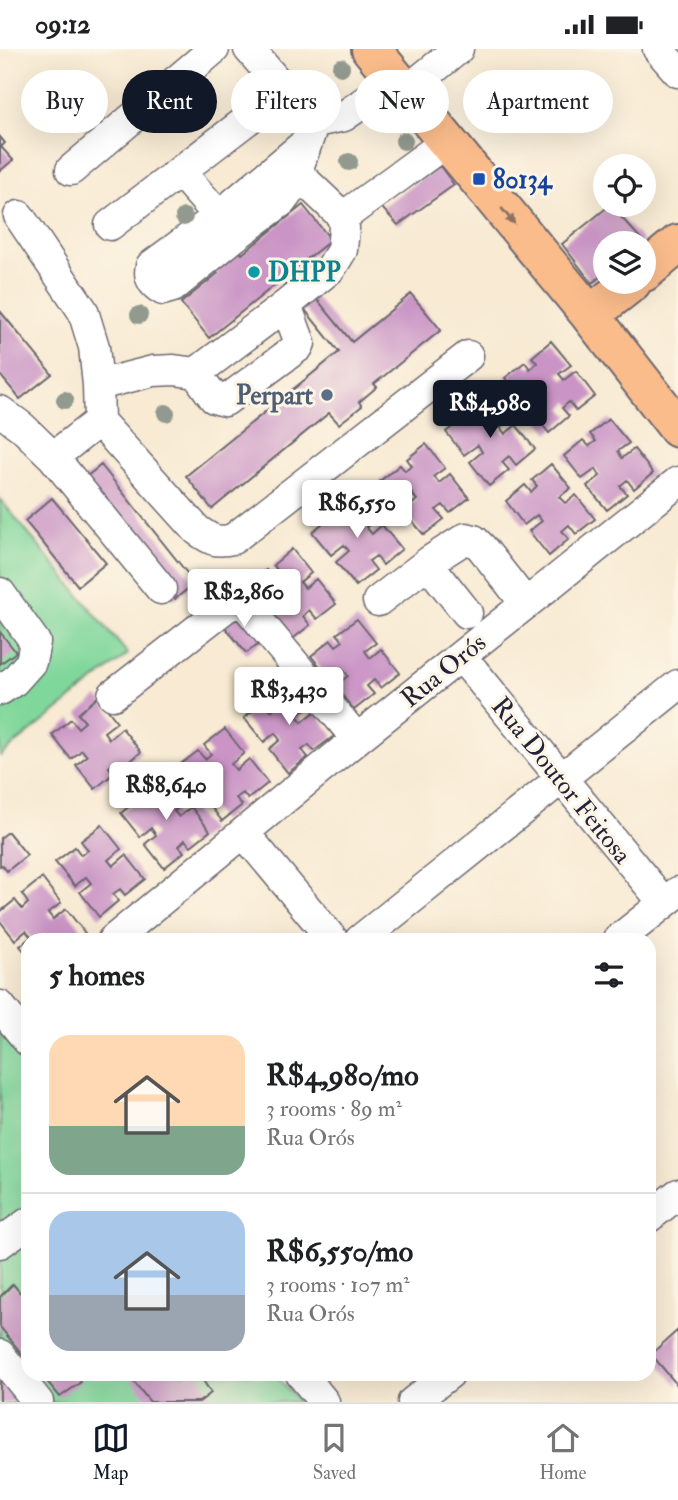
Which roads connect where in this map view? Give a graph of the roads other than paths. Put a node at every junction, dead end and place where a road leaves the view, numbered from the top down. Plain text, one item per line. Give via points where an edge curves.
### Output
1 (214, 49) edge
2 (249, 49) edge
3 (371, 49) edge
4 (458, 49) edge
5 (659, 49) edge
6 (267, 70) edge
7 (387, 70) edge
8 (425, 70) edge
9 (678, 72) edge
10 (231, 133) edge
11 (307, 133) edge
12 (308, 133) edge
13 (439, 133) edge
14 (446, 142) junction
15 (71, 170) dead end
16 (180, 172) junction
17 (302, 178) junction
18 (19, 216) dead end
19 (219, 216) junction
20 (342, 217) junction
21 (110, 225) dead end
22 (678, 244) edge
23 (656, 262) edge
24 (617, 294) edge
25 (286, 305) junction
26 (590, 315) junction
27 (468, 356) dead end
28 (196, 373) junction
29 (98, 385) junction
30 (0, 411) edge
31 (99, 421) junction
32 (678, 428) edge
33 (53, 457) junction
34 (678, 482) edge
35 (430, 561) junction
36 (161, 589) dead end
37 (0, 593) edge
38 (378, 601) dead end
39 (526, 604) junction
40 (467, 613) dead end
41 (461, 656) junction
42 (678, 685) edge
43 (0, 690) edge
44 (113, 695) dead end
45 (358, 739) junction
46 (561, 778) junction
47 (244, 833) junction
48 (671, 897) edge
49 (122, 933) edge
50 (327, 933) edge
51 (369, 933) edge
52 (627, 933) edge
53 (678, 1194) edge
54 (656, 1211) edge
55 (21, 1228) edge
56 (0, 1243) edge
57 (0, 1355) edge
58 (21, 1381) edge
59 (21, 1381) edge
60 (307, 1381) edge
61 (440, 1381) edge
62 (38, 1402) edge
63 (324, 1402) edge
64 (413, 1402) edge

1 - 15 street
2 - 6 street
3 - 7 main road
4 - 8 street
5 - 9 street
10 - 16 street
11 - 19 street
12 - 17 street via 298,168
13 - 14 main road
14 - 20 street
14 -> 26 main road
16 - 19 street
16 - 21 street
17 - 19 street via 282,201 173,287 163,290 156,286 149,272 152,266
17 - 20 street
18 - 29 street via 83,311 94,347
20 - 25 street via 342,250 331,268
22 - 23 main road
24 - 26 main road
25 - 28 street
25 - 28 street via 298,347 225,401 214,398
26 - 32 main road
27 - 31 street via 233,539 220,542 197,530
28 - 29 street via 153,371
29 - 31 street
30 - 33 street
31 - 33 street
33 - 36 street
34 - 39 street, Rua Orós
35 - 38 street
35 - 39 street via 466,538 474,540
35 - 40 street
37 - 43 street via 35,642 31,661
39 - 41 street, Rua Orós
41 - 45 street, Rua Orós
41 - 46 street, Rua Doutor Feitosa
42 - 46 street
44 - 45 street via 225,608 244,603
45 - 47 street, Rua Orós
46 - 48 street, Rua Doutor Feitosa
46 - 51 street
47 - 49 street, Rua Orós
47 - 50 street
48 - 52 street
53 - 54 street
55 - 56 street
57 - 59 street
58 - 62 street
60 - 63 street
61 - 64 street

